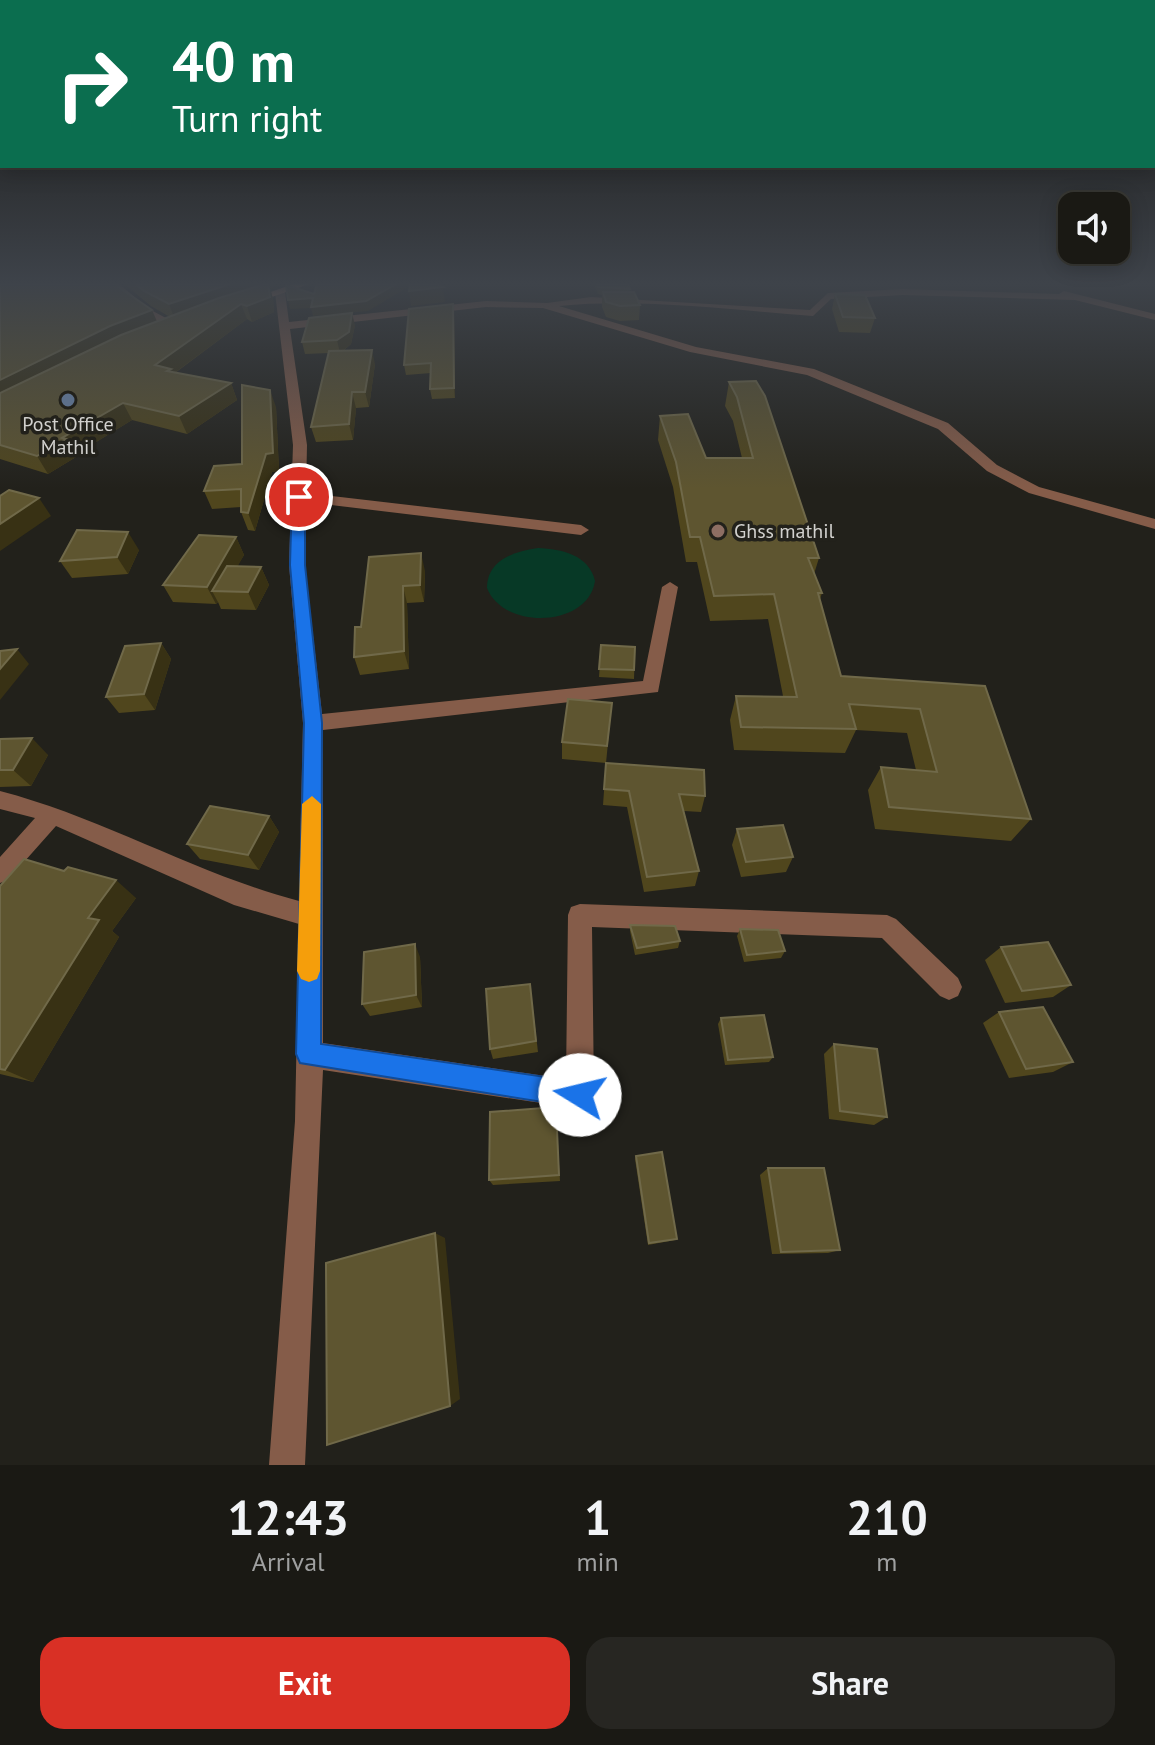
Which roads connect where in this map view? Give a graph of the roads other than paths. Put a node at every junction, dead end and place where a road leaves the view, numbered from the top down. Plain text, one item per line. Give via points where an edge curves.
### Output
1 (288, 352) edge
2 (706, 352) edge
3 (299, 497) junction
4 (1155, 524) edge
5 (581, 530) dead end
6 (670, 587) dead end
7 (313, 723) junction
8 (0, 800) edge
9 (53, 814) junction
10 (0, 873) edge
11 (309, 915) junction
12 (949, 987) dead end
13 (308, 1054) junction
14 (287, 1465) edge

1 - 3 street via 300,445
2 - 4 street via 810,372 943,426 992,468 1034,490
3 - 5 street
3 - 7 street via 297,565
6 - 7 street via 651,687
7 - 11 street
8 - 9 street
9 - 10 street
9 - 11 street via 242,897
11 - 13 street
12 - 13 street via 887,927 580,915 580,1095
13 - 14 street via 309,1121

